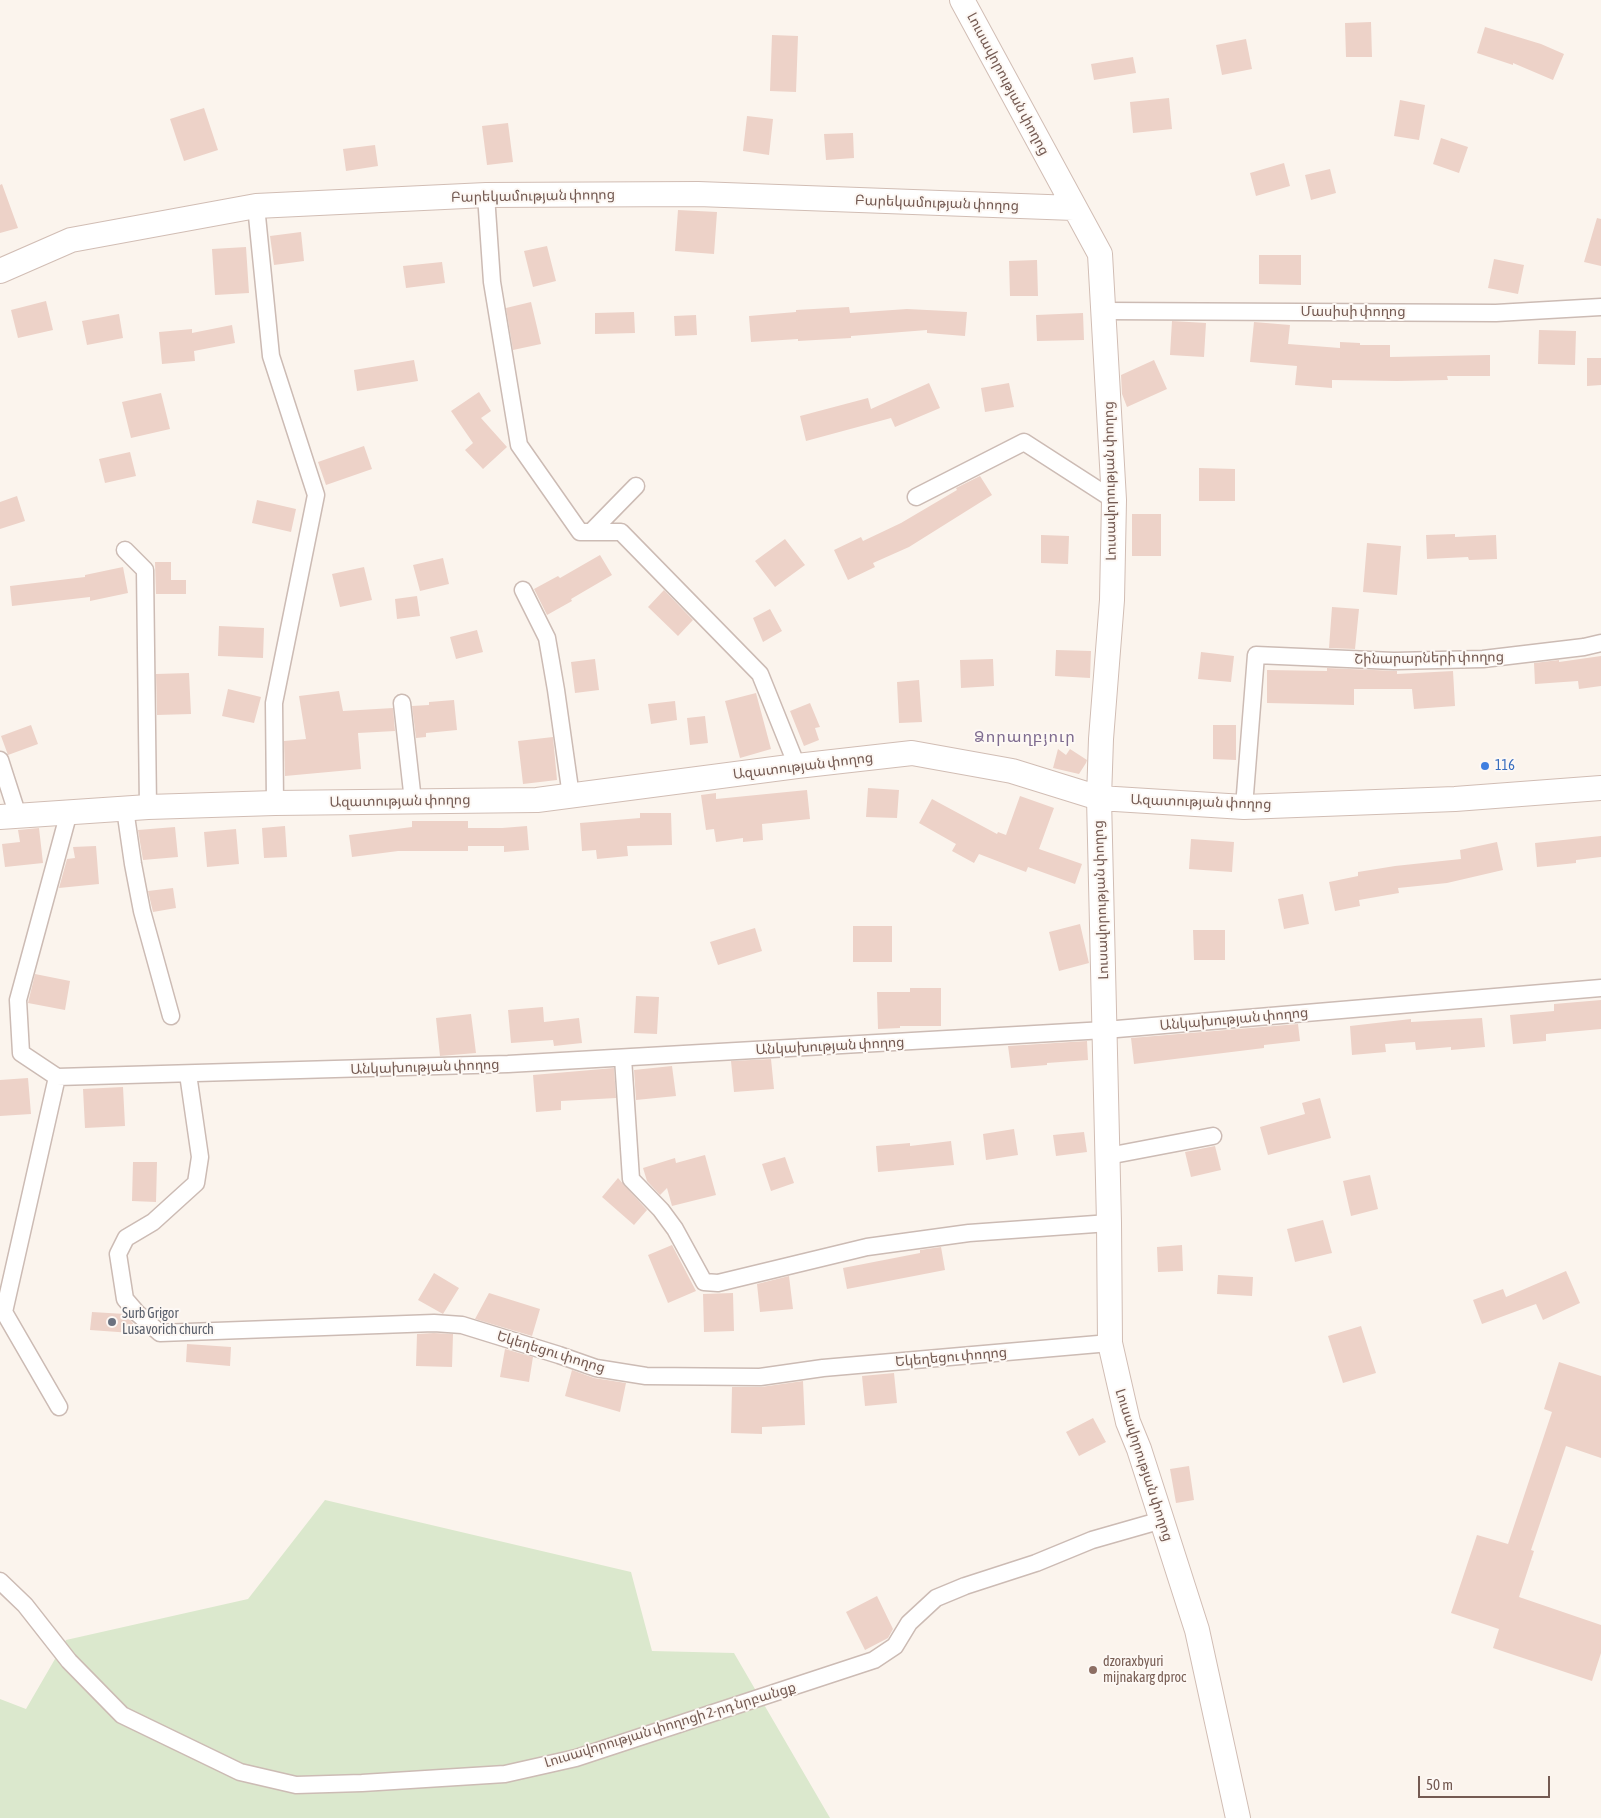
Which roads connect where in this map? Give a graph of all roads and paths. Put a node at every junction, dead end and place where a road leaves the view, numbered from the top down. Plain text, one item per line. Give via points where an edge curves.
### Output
1 (962, 0) edge
2 (486, 195) junction
3 (256, 206) junction
4 (1074, 208) junction
5 (0, 271) edge
6 (1601, 307) edge
7 (1104, 311) junction
8 (636, 486) dead end
9 (916, 497) dead end
10 (1114, 500) junction
11 (592, 532) junction
12 (125, 550) dead end
13 (523, 590) dead end
14 (1601, 643) edge
15 (402, 703) dead end
16 (0, 760) edge
17 (797, 766) junction
18 (1601, 788) edge
19 (571, 796) junction
20 (1098, 798) junction
21 (413, 801) junction
22 (275, 803) junction
23 (1244, 807) junction
24 (137, 808) junction
25 (69, 812) junction
26 (9, 816) edge
27 (1601, 988) edge
28 (171, 1016) dead end
29 (1105, 1030) junction
30 (623, 1058) junction
31 (188, 1074) junction
32 (57, 1078) junction
33 (1213, 1136) dead end
34 (1108, 1156) junction
35 (1109, 1223) junction
36 (1110, 1343) junction
37 (59, 1407) dead end
38 (1162, 1520) junction
39 (0, 1581) edge
40 (1238, 1818) edge

1 - 4 street, Լուսավորության փողոց
2 - 3 street, Բարեկամության փողոց
2 - 4 street, Բարեկամության փողոց via 698,194
2 - 11 street via 492,282 519,445 580,532
3 - 5 street, Բարեկամության փողոց via 71,240
3 - 22 street via 271,356 316,495 274,703
4 - 7 street, Լուսավորության փողոց via 1100,254
6 - 7 street, Մասիսի փողոց via 1496,313
7 - 10 street, Լուսավորության փողոց
8 - 11 street
9 - 10 street via 1024,442
10 - 20 street, Լուսավորության փողոց via 1112,600
11 - 17 street via 621,532 760,674
12 - 24 street via 145,570
13 - 19 street via 547,638
14 - 23 street, Շինարարների փողոց via 1483,659 1394,661 1256,655
15 - 21 street
16 - 26 street
17 - 19 street, Ազատության փողոց
17 - 20 street, Ազատության փողոց via 912,753 1012,772
18 - 23 street, Ազատության փողոց via 1455,799
19 - 21 street, Ազատության փողոց via 537,800
20 - 23 street, Ազատության փողոց
20 - 29 street, Լուսավորության փողոց
21 - 22 street, Ազատության փողոց
22 - 24 street, Ազատության փողոց
24 - 25 street, Ազատության փողոց
24 - 28 street via 133,864 142,911
25 - 26 street, Ազատության փողոց
25 - 32 street via 18,1000 21,1053
27 - 29 street, Անկախության փողոց
29 - 30 street, Անկախության փողոց
29 - 34 street, Լուսավորության փողոց
30 - 31 street, Անկախության փողոց
30 - 35 street via 631,1180 662,1210 704,1282 718,1283 867,1247 969,1233
31 - 32 street, Անկախության փողոց
31 - 36 street, Եկեղեցու փողոց via 200,1157 196,1183 153,1222 126,1238 118,1254 125,1300 160,1333 434,1323 462,1325 596,1368 646,1376 760,1377 823,1368
32 - 37 street via 4,1312
33 - 34 street
34 - 35 street, Լուսավորության փողոց
35 - 36 street, Լուսավորության փողոց
36 - 38 street, Լուսավորության փողոց via 1128,1422
38 - 39 street, Լուսավորության փողոցի 2-րդ նրբանցք via 1092,1540 936,1598 909,1623 895,1646 874,1660 576,1758 505,1774 362,1783 296,1785 240,1772 122,1715 69,1661 25,1606
38 - 40 street, Լուսավորության փողոց via 1197,1630

